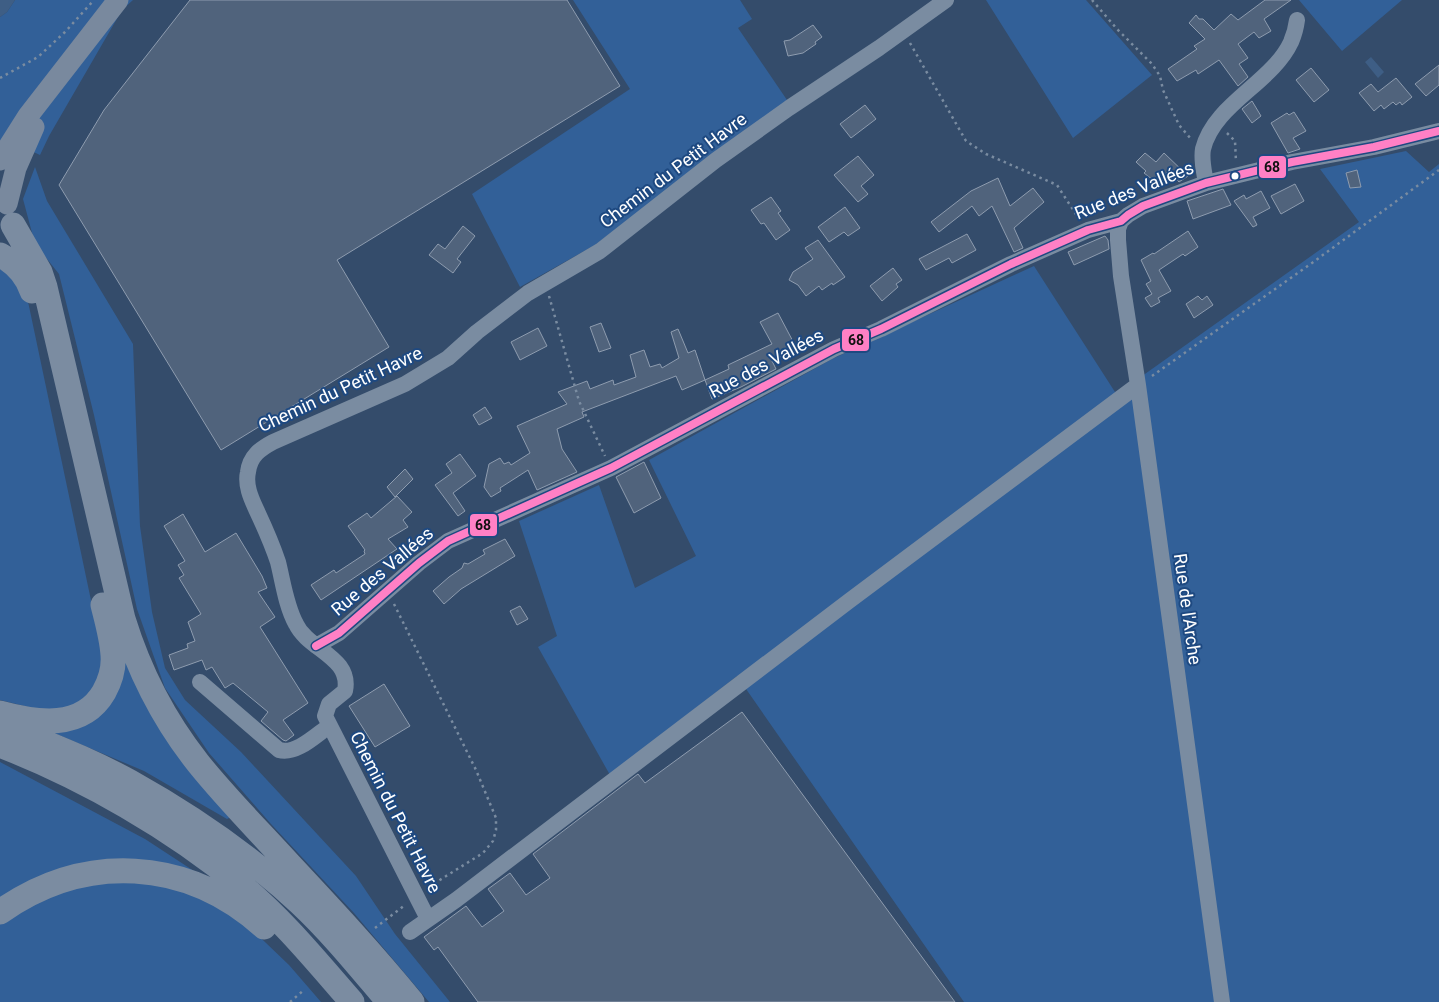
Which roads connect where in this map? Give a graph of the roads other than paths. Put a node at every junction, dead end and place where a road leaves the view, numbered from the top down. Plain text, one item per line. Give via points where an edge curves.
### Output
1 (118, 0) edge
2 (946, 0) edge
3 (1297, 20) dead end
4 (70, 61) junction
5 (1439, 131) edge
6 (0, 160) edge
7 (1206, 183) junction
8 (7, 209) edge
9 (1121, 222) junction
10 (0, 249) edge
11 (0, 255) edge
12 (1138, 386) junction
13 (316, 646) junction
14 (200, 682) dead end
15 (0, 714) edge
16 (0, 724) edge
17 (329, 726) junction
18 (0, 745) edge
19 (0, 912) edge
20 (428, 920) junction
21 (410, 932) dead end
22 (348, 998) edge
23 (389, 1002) edge
24 (412, 1002) edge
25 (1222, 1002) edge

1 - 4 main road
2 - 13 street, Chemin du Petit Havre via 716,160 600,251 528,293 448,358 405,384 259,449 248,472 251,497 277,559 295,624 302,635
3 - 7 street via 1290,44 1280,59 1220,118 1208,137 1202,162
4 - 6 main road via 28,116
4 - 8 main road via 33,128 16,168
5 - 7 street, Rue des Vallées
7 - 9 street, Rue des Vallées via 1143,206
8 - 10 main road via 10,236
8 - 24 highway via 45,287 115,588 134,653 153,693 197,762
9 - 12 street, Rue de l'Arche via 1118,228 1121,276
9 - 13 street, Rue des Vallées via 1088,230 1011,264 834,349 611,468 448,541 339,633
11 - 15 highway via 21,270 34,299 89,533 113,656 108,685 82,715 53,721
12 - 20 street
12 - 25 street, Rue de l'Arche
13 - 17 street, Chemin du Petit Havre via 338,663 347,682 345,691 329,704 325,716
14 - 17 street via 279,750 295,749
16 - 23 highway via 130,782 243,854 301,904
17 - 20 street, Chemin du Petit Havre
18 - 22 highway via 65,773 120,802 201,856 242,886 281,923
19 - 22 highway via 33,892 72,877 119,870 167,875 212,890 237,905 287,947 323,986
20 - 21 street

